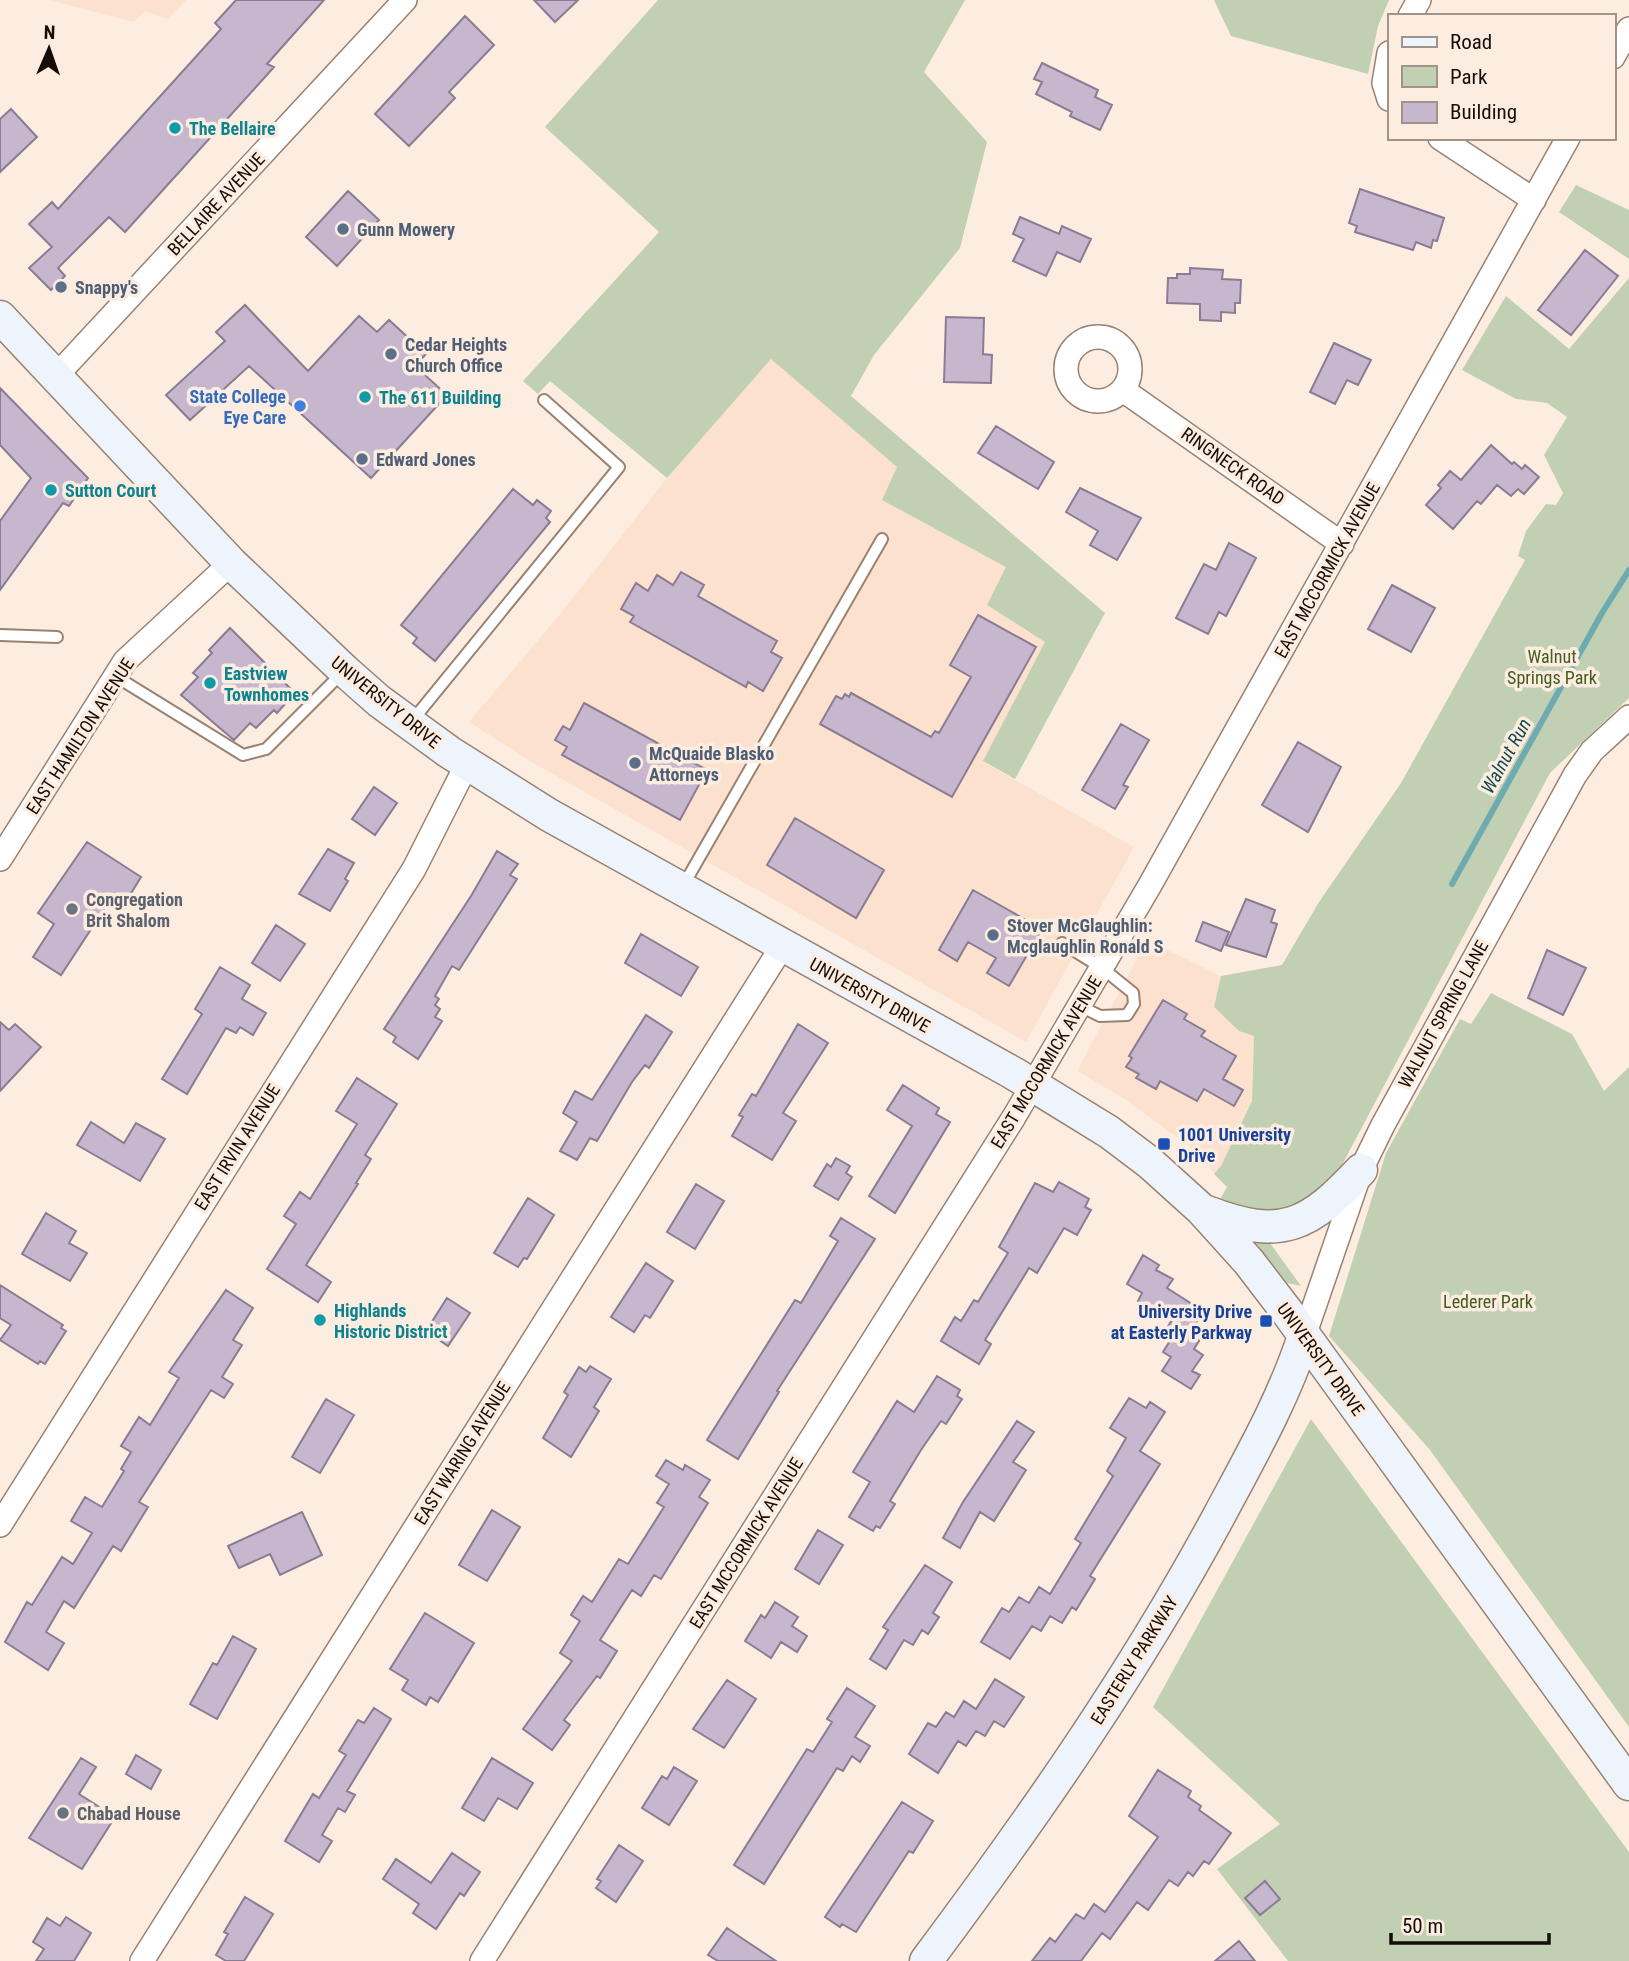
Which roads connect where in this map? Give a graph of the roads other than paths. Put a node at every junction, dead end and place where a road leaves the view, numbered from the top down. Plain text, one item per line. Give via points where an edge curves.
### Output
1 (405, 0) edge
2 (1629, 29) edge
3 (1615, 54) edge
4 (1388, 56) edge
5 (1388, 98) edge
6 (1443, 140) edge
7 (1567, 140) edge
8 (1534, 200) junction
9 (0, 317) edge
10 (56, 376) junction
11 (1123, 390) dead end
12 (544, 400) dead end
13 (882, 539) dead end
14 (1342, 544) junction
15 (231, 563) junction
16 (0, 635) edge
17 (57, 637) dead end
18 (345, 671) junction
19 (115, 676) junction
20 (1629, 717) edge
21 (410, 724) junction
22 (467, 764) junction
23 (0, 859) edge
24 (682, 888) junction
25 (1062, 943) dead end
26 (783, 945) junction
27 (1102, 968) junction
28 (1078, 1005) junction
29 (1033, 1084) junction
30 (1361, 1170) junction
31 (1202, 1210) junction
32 (1304, 1336) junction
33 (0, 1525) edge
34 (1629, 1784) edge
35 (142, 1961) edge
36 (482, 1961) edge
37 (926, 1961) edge

1 - 10 street, BELLAIRE AVENUE
2 - 3 street
4 - 5 street via 1384,69
6 - 8 street
7 - 8 street, EAST MCCORMICK AVENUE
8 - 14 street, EAST MCCORMICK AVENUE
9 - 10 main road, UNIVERSITY DRIVE
10 - 15 main road, UNIVERSITY DRIVE
11 - 14 street, RINGNECK ROAD
12 - 21 lane via 619,467
13 - 24 lane
14 - 27 street, EAST MCCORMICK AVENUE
15 - 18 main road, UNIVERSITY DRIVE
15 - 19 street, EAST HAMILTON AVENUE via 134,652
16 - 17 lane
18 - 19 lane via 271,744 243,755
18 - 21 main road, UNIVERSITY DRIVE
19 - 23 street, EAST HAMILTON AVENUE
20 - 30 street, WALNUT SPRING LANE via 1592,751 1575,775
21 - 22 main road, UNIVERSITY DRIVE
22 - 24 main road, UNIVERSITY DRIVE
22 - 33 street, EAST IRVIN AVENUE via 414,869
24 - 26 main road, UNIVERSITY DRIVE
25 - 27 lane
26 - 29 main road, UNIVERSITY DRIVE
26 - 35 street, EAST WARING AVENUE
27 - 28 street, EAST MCCORMICK AVENUE
27 - 28 lane via 1133,993 1131,1010 1127,1015 1100,1016
28 - 29 street, EAST MCCORMICK AVENUE
29 - 31 main road, UNIVERSITY DRIVE via 1109,1132
29 - 36 street, EAST MCCORMICK AVENUE
30 - 31 main road via 1326,1207 1291,1224 1247,1225
30 - 32 street, WALNUT SPRING LANE
31 - 32 main road, UNIVERSITY DRIVE via 1249,1262
32 - 34 main road, UNIVERSITY DRIVE
32 - 37 main road, EASTERLY PARKWAY via 1292,1373 1234,1488 1136,1660 1013,1843

